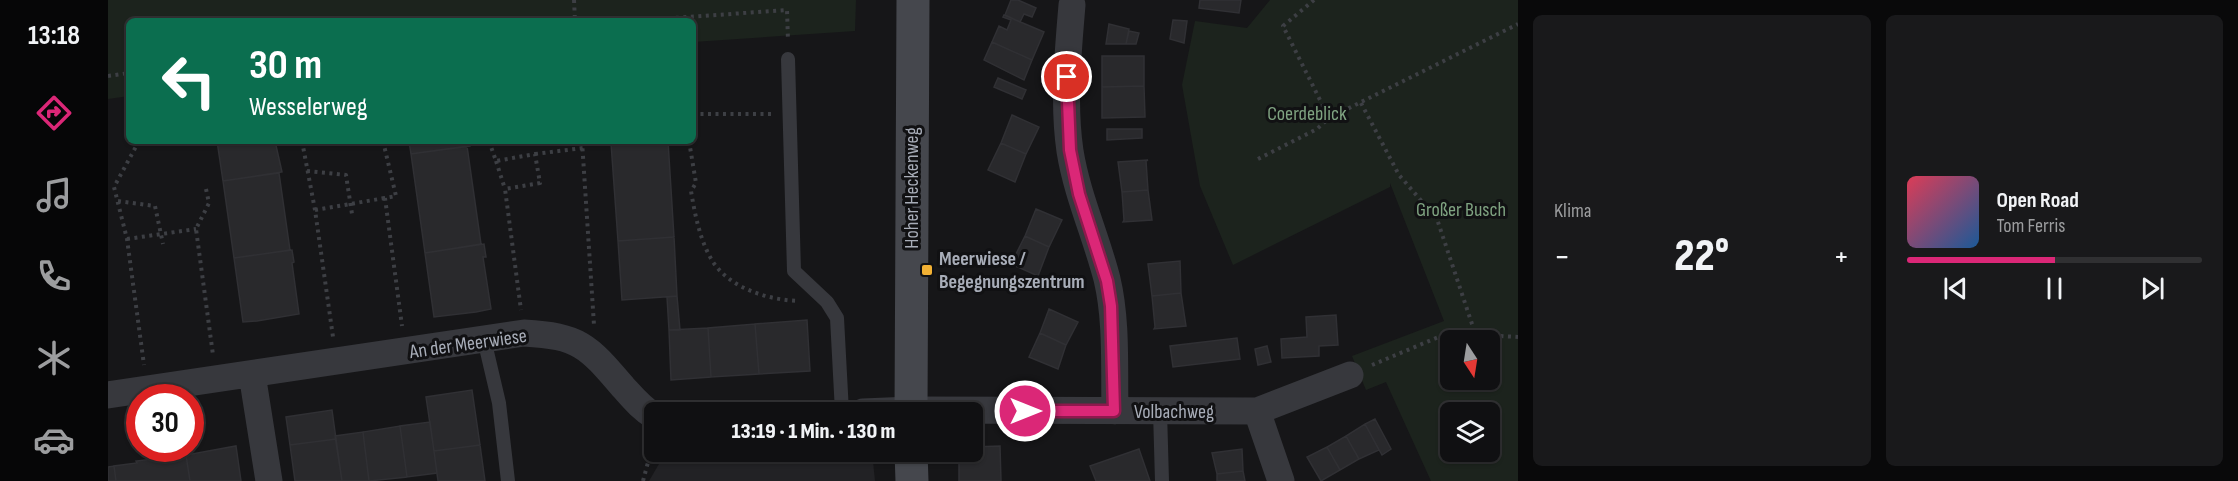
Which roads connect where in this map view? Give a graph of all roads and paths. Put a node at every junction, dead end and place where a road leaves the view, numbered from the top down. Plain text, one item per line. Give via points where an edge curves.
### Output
1 (574, 0) edge
2 (913, 0) edge
3 (1314, 0) edge
4 (1072, 5) dead end
5 (575, 18) edge
6 (691, 18) edge
7 (1518, 24) edge
8 (788, 59) joint
9 (126, 73) edge
10 (108, 76) edge
11 (1360, 103) junction
12 (696, 114) edge
13 (790, 114) junction
14 (1329, 118) junction
15 (137, 144) edge
16 (302, 144) edge
17 (384, 144) edge
18 (490, 144) edge
19 (582, 144) edge
20 (690, 144) edge
21 (583, 148) junction
22 (535, 154) junction
23 (1258, 159) dead end
24 (496, 161) junction
25 (307, 171) junction
26 (206, 189) dead end
27 (504, 189) junction
28 (385, 198) junction
29 (118, 201) junction
30 (350, 204) junction
31 (315, 210) junction
32 (352, 214) dead end
33 (196, 229) junction
34 (161, 234) junction
35 (127, 239) junction
36 (163, 244) dead end
37 (827, 302) junction
38 (1474, 330) edge
39 (524, 333) junction
40 (1500, 335) edge
41 (1440, 336) edge
42 (1518, 337) edge
43 (484, 339) junction
44 (406, 351) junction
45 (597, 356) junction
46 (336, 362) junction
47 (252, 374) junction
48 (1350, 375) joint
49 (217, 379) junction
50 (147, 384) edge
51 (182, 384) edge
52 (126, 392) edge
53 (108, 395) edge
54 (841, 402) edge
55 (911, 402) edge
56 (644, 410) edge
57 (983, 411) edge
58 (1114, 411) junction
59 (1160, 411) junction
60 (1257, 411) junction
61 (648, 462) edge
62 (911, 462) edge
63 (269, 481) edge
64 (508, 481) edge
65 (643, 481) edge
66 (912, 481) edge
67 (1162, 481) edge
68 (1281, 481) edge

1 - 5 path
2 - 55 street, Hoher Heckenweg
3 - 14 path via 1283,26
4 - 58 street via 1067,77 1070,150 1079,194 1107,281 1114,345
6 - 8 path via 787,10
7 - 11 path
8 - 13 lane
9 - 10 path
11 - 14 path
11 - 38 path via 1399,175 1437,219
12 - 13 path
13 - 37 lane via 794,271
14 - 23 path via 1317,129
15 - 29 path via 114,188
16 - 25 path
17 - 28 path via 396,196
18 - 24 path
19 - 21 path
20 - 37 path via 696,183 691,191 696,218 714,263 730,279 752,292 787,301
21 - 22 path
21 - 45 path
22 - 24 path
22 - 27 path via 540,183
24 - 27 path
25 - 30 path via 346,175
25 - 31 path
26 - 33 path via 209,203
27 - 39 path
28 - 30 path
28 - 44 path
29 - 34 path via 155,206
29 - 35 path
30 - 31 path
30 - 32 path
31 - 46 path
33 - 34 path
33 - 49 path
34 - 35 path
34 - 36 path
35 - 50 path
37 - 54 lane via 837,318
39 - 43 street, An der Meerwiese
39 - 45 street, An der Meerwiese via 561,336
40 - 42 path
41 - 48 path
43 - 44 street, An der Meerwiese
43 - 64 lane via 499,404
44 - 46 street, An der Meerwiese
45 - 56 street, An der Meerwiese
46 - 47 street, An der Meerwiese
47 - 49 street, An der Meerwiese
47 - 63 street
48 - 60 street, Volbachweg
49 - 51 street, An der Meerwiese
52 - 53 street, An der Meerwiese
57 - 58 street, Volbachweg
58 - 59 street, Volbachweg
59 - 60 street, Volbachweg
59 - 67 lane
60 - 68 street
61 - 65 path
62 - 66 street

